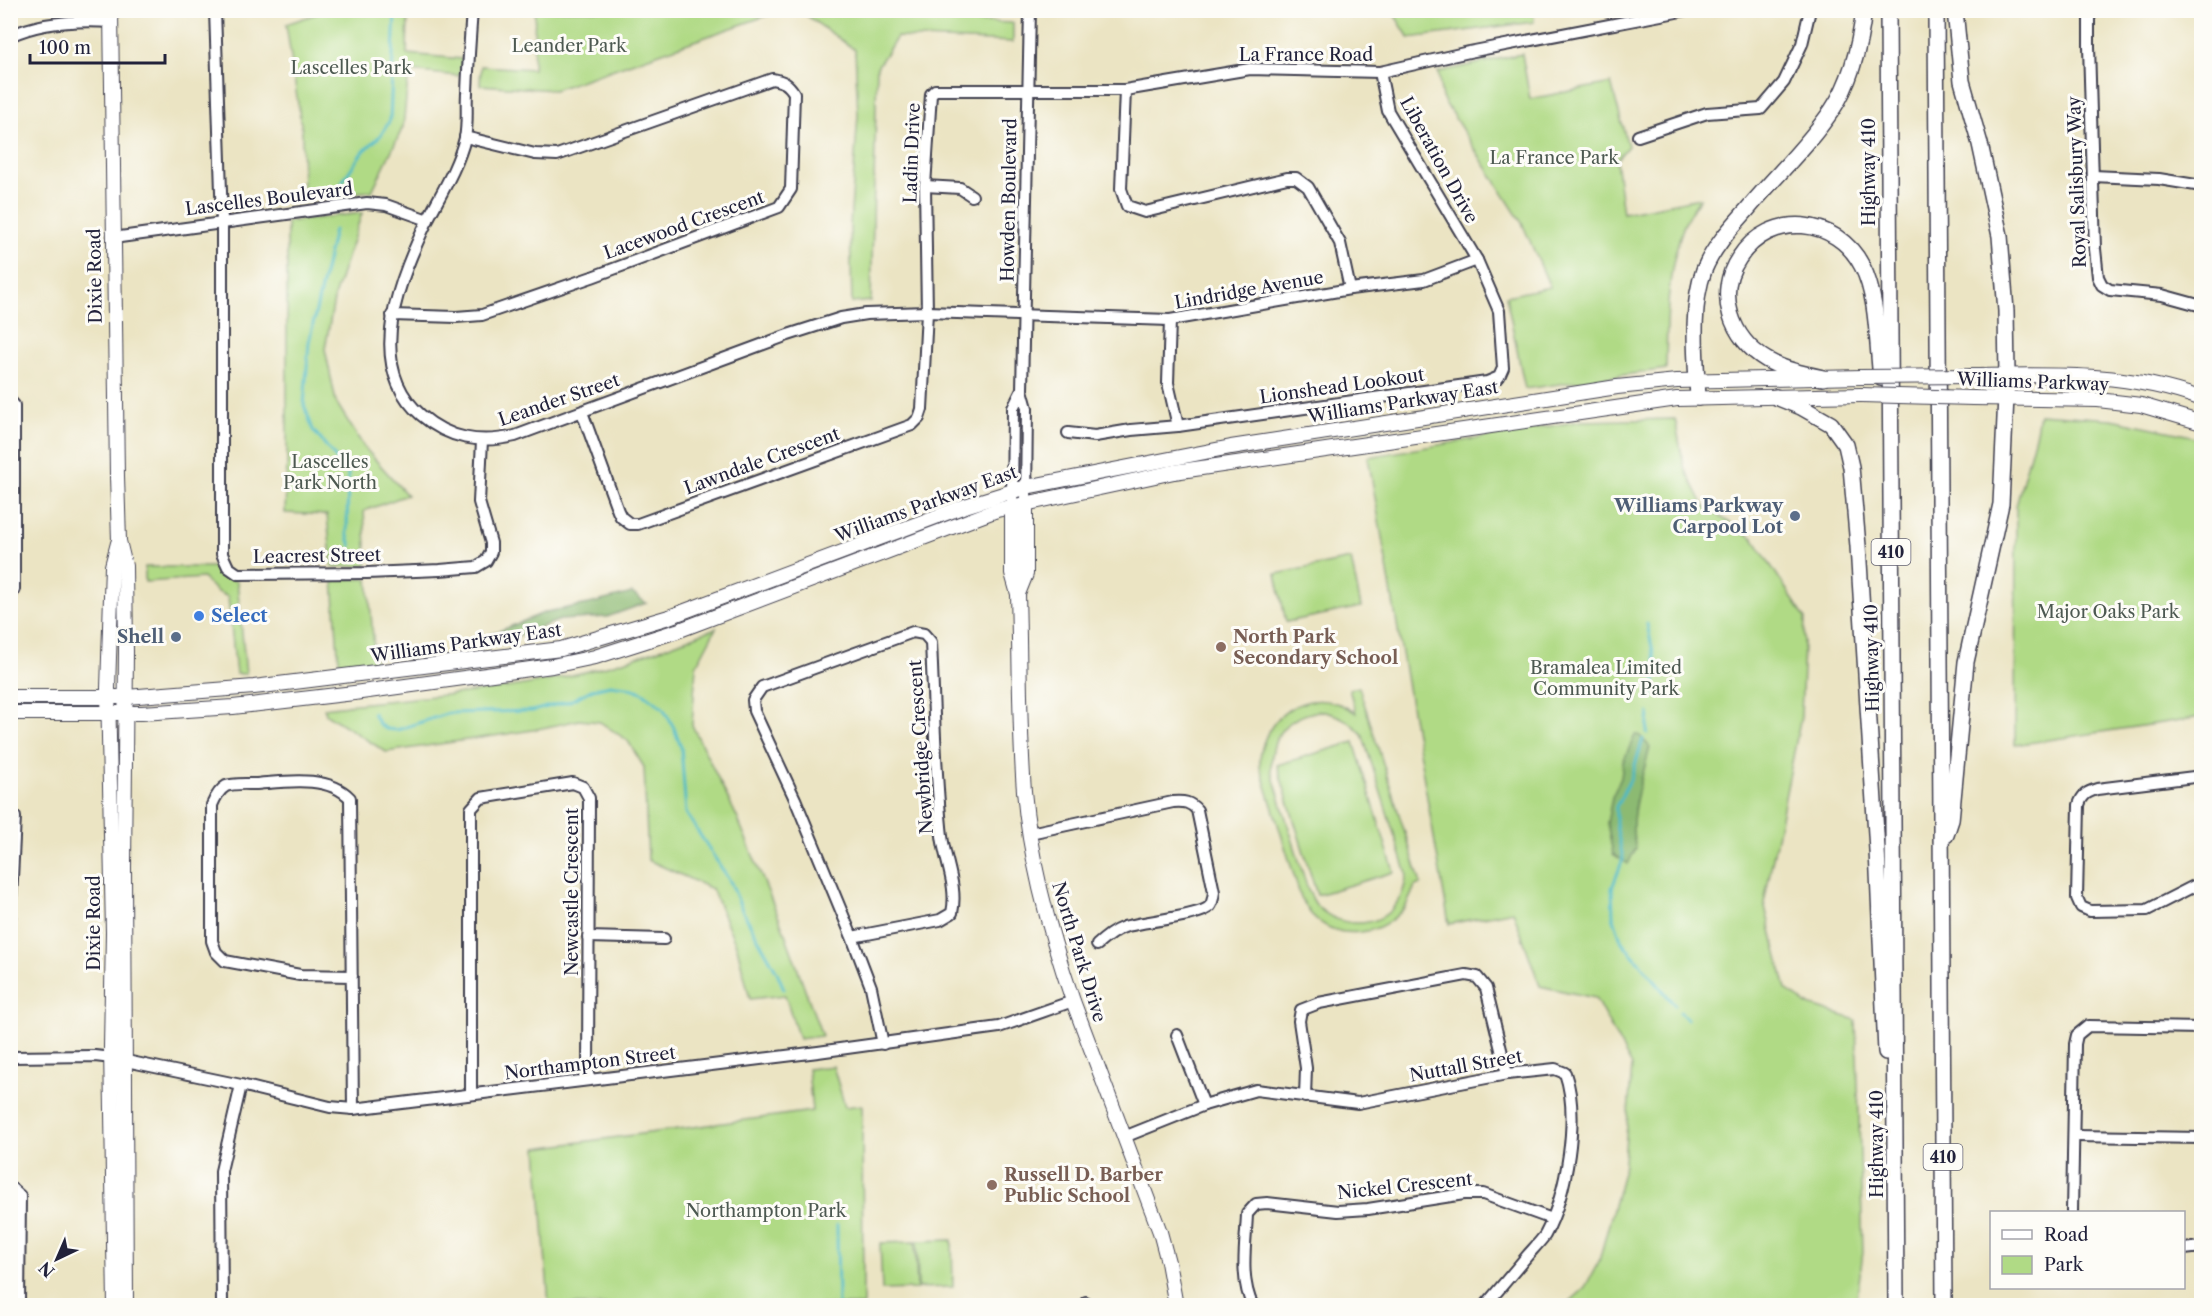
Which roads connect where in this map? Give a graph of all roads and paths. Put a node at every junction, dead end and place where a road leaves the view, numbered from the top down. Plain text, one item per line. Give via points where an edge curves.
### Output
1 (215, 10) edge
2 (472, 10) edge
3 (1030, 10) edge
4 (1687, 10) edge
5 (1810, 10) edge
6 (1864, 10) edge
7 (1888, 10) edge
8 (1936, 10) edge
9 (1954, 10) edge
10 (2093, 10) edge
11 (111, 16) edge
12 (10, 36) edge
13 (1380, 72) junction
14 (1125, 90) junction
15 (1028, 91) junction
16 (1638, 136) dead end
17 (465, 137) junction
18 (2093, 176) junction
19 (925, 186) junction
20 (2202, 186) edge
21 (972, 196) dead end
22 (428, 220) junction
23 (222, 222) junction
24 (113, 238) junction
25 (1477, 260) junction
26 (1350, 289) junction
27 (2202, 306) edge
28 (927, 312) junction
29 (392, 315) junction
30 (1023, 316) junction
31 (1170, 320) junction
32 (2007, 375) junction
33 (1862, 377) joint
34 (1823, 378) junction
35 (1697, 381) junction
36 (1022, 390) junction
37 (1861, 395) joint
38 (1776, 397) junction
39 (1698, 398) junction
40 (2006, 398) junction
41 (2202, 399) edge
42 (10, 401) edge
43 (582, 412) junction
44 (1889, 423) junction
45 (2202, 423) edge
46 (1178, 426) junction
47 (1068, 433) dead end
48 (482, 441) junction
49 (1026, 487) junction
50 (1012, 490) junction
51 (1019, 505) junction
52 (118, 541) junction
53 (10, 597) edge
54 (108, 697) junction
55 (126, 697) junction
56 (10, 698) edge
57 (108, 711) junction
58 (126, 712) junction
59 (10, 713) edge
60 (2202, 776) edge
61 (10, 813) edge
62 (1030, 833) junction
63 (1941, 852) junction
64 (2202, 882) edge
65 (10, 920) edge
66 (588, 937) junction
67 (852, 937) junction
68 (664, 939) dead end
69 (1097, 945) dead end
70 (352, 976) junction
71 (1073, 1001) junction
72 (2202, 1028) edge
73 (1177, 1035) dead end
74 (883, 1044) junction
75 (10, 1056) edge
76 (119, 1059) junction
77 (1507, 1074) junction
78 (588, 1079) junction
79 (242, 1085) junction
80 (471, 1094) junction
81 (1896, 1094) junction
82 (1305, 1097) junction
83 (1204, 1105) junction
84 (353, 1108) junction
85 (2074, 1136) junction
86 (1124, 1137) junction
87 (2202, 1138) edge
88 (10, 1187) edge
89 (2072, 1211) edge
90 (1552, 1219) junction
91 (2202, 1247) edge
92 (2185, 1250) edge
93 (19, 1305) edge
94 (115, 1305) edge
95 (126, 1305) edge
96 (222, 1305) edge
97 (1176, 1305) edge
98 (1253, 1305) edge
99 (1485, 1305) edge
100 (1896, 1305) edge
101 (1944, 1305) edge

1 - 23 street
2 - 17 street, Leander Street
3 - 15 street, Howden Boulevard
4 - 13 street, La France Road
5 - 16 street via 1802,44 1784,82 1761,109 1707,113
6 - 35 highway via 1850,70 1832,109 1720,242 1704,270 1696,310
7 - 44 highway, Highway 410 / 410
8 - 63 highway, 410
9 - 32 highway via 1962,81 2000,236
10 - 18 street, Royal Salisbury Way via 2089,46
11 - 12 street via 22,30
11 - 24 main road, Dixie Road
13 - 14 street, La France Road via 1250,69
13 - 25 street, Liberation Drive via 1388,111
14 - 15 street, La France Road
14 - 26 street via 1121,189 1127,206 1145,212 1296,178 1308,187 1340,243
15 - 19 street, Ladin Drive via 935,90 931,94
15 - 30 street, Howden Boulevard
17 - 22 street, Leander Street
17 - 29 street, Lacewood Crescent via 535,154 557,154 772,79 782,80 794,93 791,189 779,207 482,315
18 - 20 street via 2159,179
18 - 27 street, Royal Salisbury Way via 2096,268 2102,285 2110,290 2162,295
19 - 21 street via 960,188
19 - 28 street, Ladin Drive
22 - 23 street, Lascelles Boulevard via 386,205 367,203
22 - 29 street, Leander Street
23 - 24 street, Lascelles Boulevard
23 - 48 street, Leacrest Street via 222,554 228,567 238,574 476,567 486,561 490,552 479,502
24 - 52 main road, Dixie Road
25 - 26 street, Lindridge Avenue via 1424,280
25 - 46 street, Lionshead Lookout via 1499,311 1503,368 1499,376 1487,382
26 - 31 street, Lindridge Avenue
28 - 30 street, Leander Street
28 - 43 street, Leander Street via 841,318
28 - 43 street, Lawndale Crescent via 922,409 912,425 638,524 630,524 621,517
29 - 48 street, Leander Street via 390,363 397,384 412,407 435,427
30 - 31 street, Lindridge Avenue
30 - 36 street, Howden Boulevard
31 - 46 street via 1168,383
32 - 33 main road, Williams Parkway, bridge
32 - 40 highway
32 - 41 main road, Williams Parkway via 2102,376 2149,383
33 - 34 main road, Williams Parkway East
34 - 35 main road, Williams Parkway East
34 - 44 highway via 1783,367 1758,354 1742,339 1728,311 1729,280 1737,259 1758,239 1784,227 1818,227 1834,234 1849,246 1863,268 1872,297 1883,405
35 - 39 highway
35 - 49 main road, Williams Parkway East via 1617,387 1231,447
36 - 49 street, Howden Boulevard via 1027,408
36 - 50 street, Howden Boulevard via 1013,408
37 - 38 main road, Williams Parkway East
37 - 40 main road, Williams Parkway, bridge
38 - 39 main road, Williams Parkway East
38 - 81 highway via 1831,424 1846,445 1851,467 1887,1066
39 - 51 main road, Williams Parkway East via 1632,404 1174,472
40 - 45 main road, Williams Parkway via 2141,405
40 - 63 highway via 2001,504 1966,662 1951,820
42 - 53 street via 14,405 14,589
43 - 48 street, Leander Street via 515,436
44 - 81 highway, Highway 410 / 410
46 - 47 street, Lionshead Lookout via 1095,436
49 - 50 main road, Williams Parkway East
49 - 51 street, Howden Boulevard
50 - 51 street, Howden Boulevard
50 - 55 main road, Williams Parkway East via 669,617 561,650 276,685
51 - 58 main road, Williams Parkway East via 963,521 677,631 595,657 354,693 233,707
51 - 62 main road, North Park Drive via 1026,574 1018,594 1024,792
52 - 54 main road, Dixie Road via 112,566
52 - 55 main road, Dixie Road via 125,566
54 - 55 main road, Williams Parkway East
54 - 56 main road, Williams Parkway East
54 - 57 main road, Dixie Road
55 - 58 main road, Dixie Road
57 - 58 main road, Williams Parkway East
57 - 59 main road, Williams Parkway East
57 - 76 main road, Dixie Road
58 - 76 main road, Dixie Road
60 - 64 street via 2097,789 2081,797 2077,898 2081,907 2090,911 2147,910
61 - 65 street via 15,817
62 - 69 street via 1173,802 1184,801 1197,810 1214,892 1210,906 1125,927
62 - 71 main road, North Park Drive via 1036,871
63 - 101 highway, 410
66 - 68 street
66 - 78 street, Newcastle Crescent
66 - 80 street, Newcastle Crescent via 589,798 583,787 573,783 481,798 474,803 470,815
67 - 67 street, Newbridge Crescent via 754,711 753,700 762,687 913,632 924,634 931,642 943,838 955,900 952,913 940,920
67 - 74 street, Newbridge Crescent via 871,987
70 - 70 street via 350,798 332,787 300,781 227,785 212,805 212,941 216,952 225,961 300,975
70 - 84 street
71 - 74 street, Northampton Street via 999,1027
71 - 86 main road, North Park Drive
72 - 85 street via 2088,1026 2080,1031 2075,1044
73 - 83 street
74 - 78 street, Northampton Street
75 - 76 street, Northampton Street
76 - 79 street, Northampton Street
76 - 94 main road, Dixie Road
76 - 95 main road, Dixie Road
77 - 82 street, Nuttall Street via 1358,1103
77 - 82 street via 1486,988 1477,977 1466,975 1319,1003 1301,1010
77 - 90 street, Nuttall Street via 1555,1069 1565,1072 1569,1084 1572,1128 1566,1172
78 - 80 street, Northampton Street
79 - 84 street, Northampton Street via 330,1107
79 - 96 street via 221,1171
80 - 84 street, Northampton Street
81 - 100 highway, Highway 410 / 410
82 - 83 street, Nuttall Street via 1256,1090
83 - 86 street, Nuttall Street
85 - 87 street
85 - 89 street
86 - 97 main road, North Park Drive via 1160,1232
88 - 93 street via 20,1196
90 - 98 street, Nickel Crescent via 1483,1194 1338,1211 1256,1204 1247,1214 1244,1266
90 - 99 street, Nuttall Street via 1544,1237
91 - 92 street

